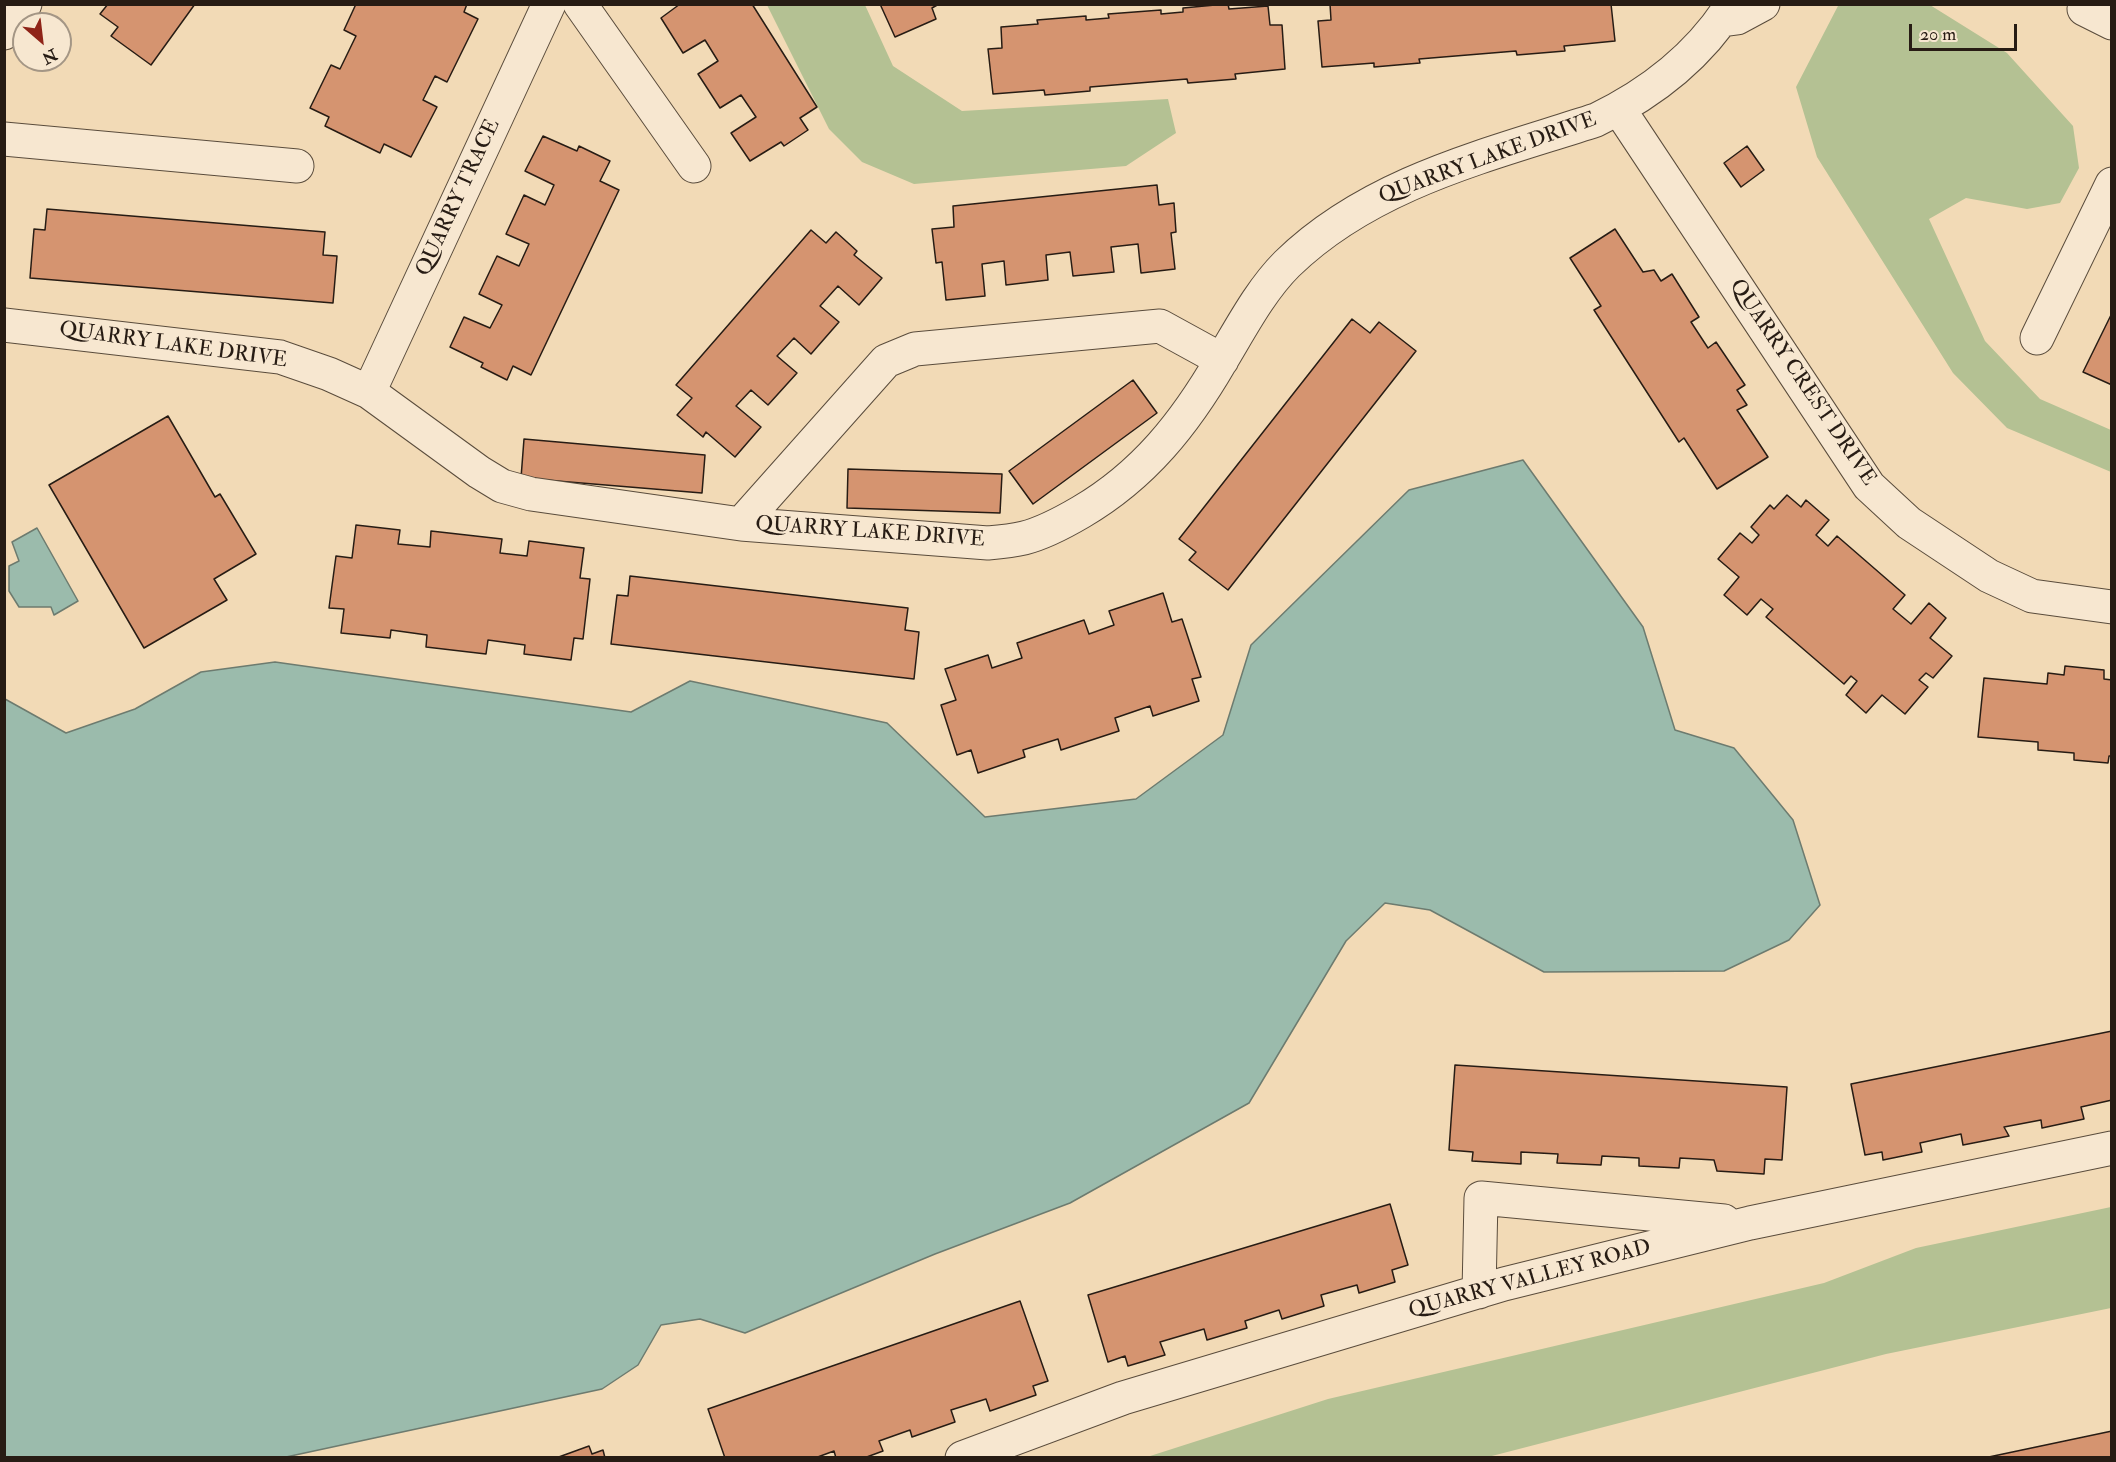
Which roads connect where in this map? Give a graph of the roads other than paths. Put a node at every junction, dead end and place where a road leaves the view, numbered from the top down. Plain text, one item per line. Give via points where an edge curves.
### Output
1 (25, 4) edge
2 (549, 4) edge
3 (580, 4) edge
4 (1762, 4) edge
5 (1719, 10) edge
6 (4, 33) edge
7 (1619, 109) junction
8 (4, 139) edge
9 (297, 166) dead end
10 (694, 166) dead end
11 (2112, 184) edge
12 (4, 325) edge
13 (2037, 338) dead end
14 (1222, 360) junction
15 (369, 392) junction
16 (741, 524) junction
17 (2112, 607) edge
18 (2112, 1148) edge
19 (1750, 1223) junction
20 (1479, 1292) junction
21 (962, 1458) edge

1 - 6 street
2 - 15 street, QUARRY TRACE
3 - 10 street
4 - 5 street, QUARRY LAKE DRIVE via 1737,18
5 - 7 street, QUARRY LAKE DRIVE via 1675,71
7 - 14 street, QUARRY LAKE DRIVE via 1450,168 1353,211 1287,264 1251,310
7 - 17 street, QUARRY CREST DRIVE via 1869,486 1909,523 1989,576 2032,596
8 - 9 street
11 - 13 street
12 - 15 street, QUARRY LAKE DRIVE via 280,357
14 - 16 street, QUARRY LAKE DRIVE via 1196,403 1147,463 1095,504 1059,525 1025,538 988,543
14 - 16 street via 1160,326 915,349 886,361
15 - 16 street, QUARRY LAKE DRIVE via 502,486 531,494
18 - 19 street, QUARRY VALLEY ROAD
19 - 20 street, QUARRY VALLEY ROAD
19 - 20 street via 1480,1198
20 - 21 street, QUARRY VALLEY ROAD via 1123,1398

